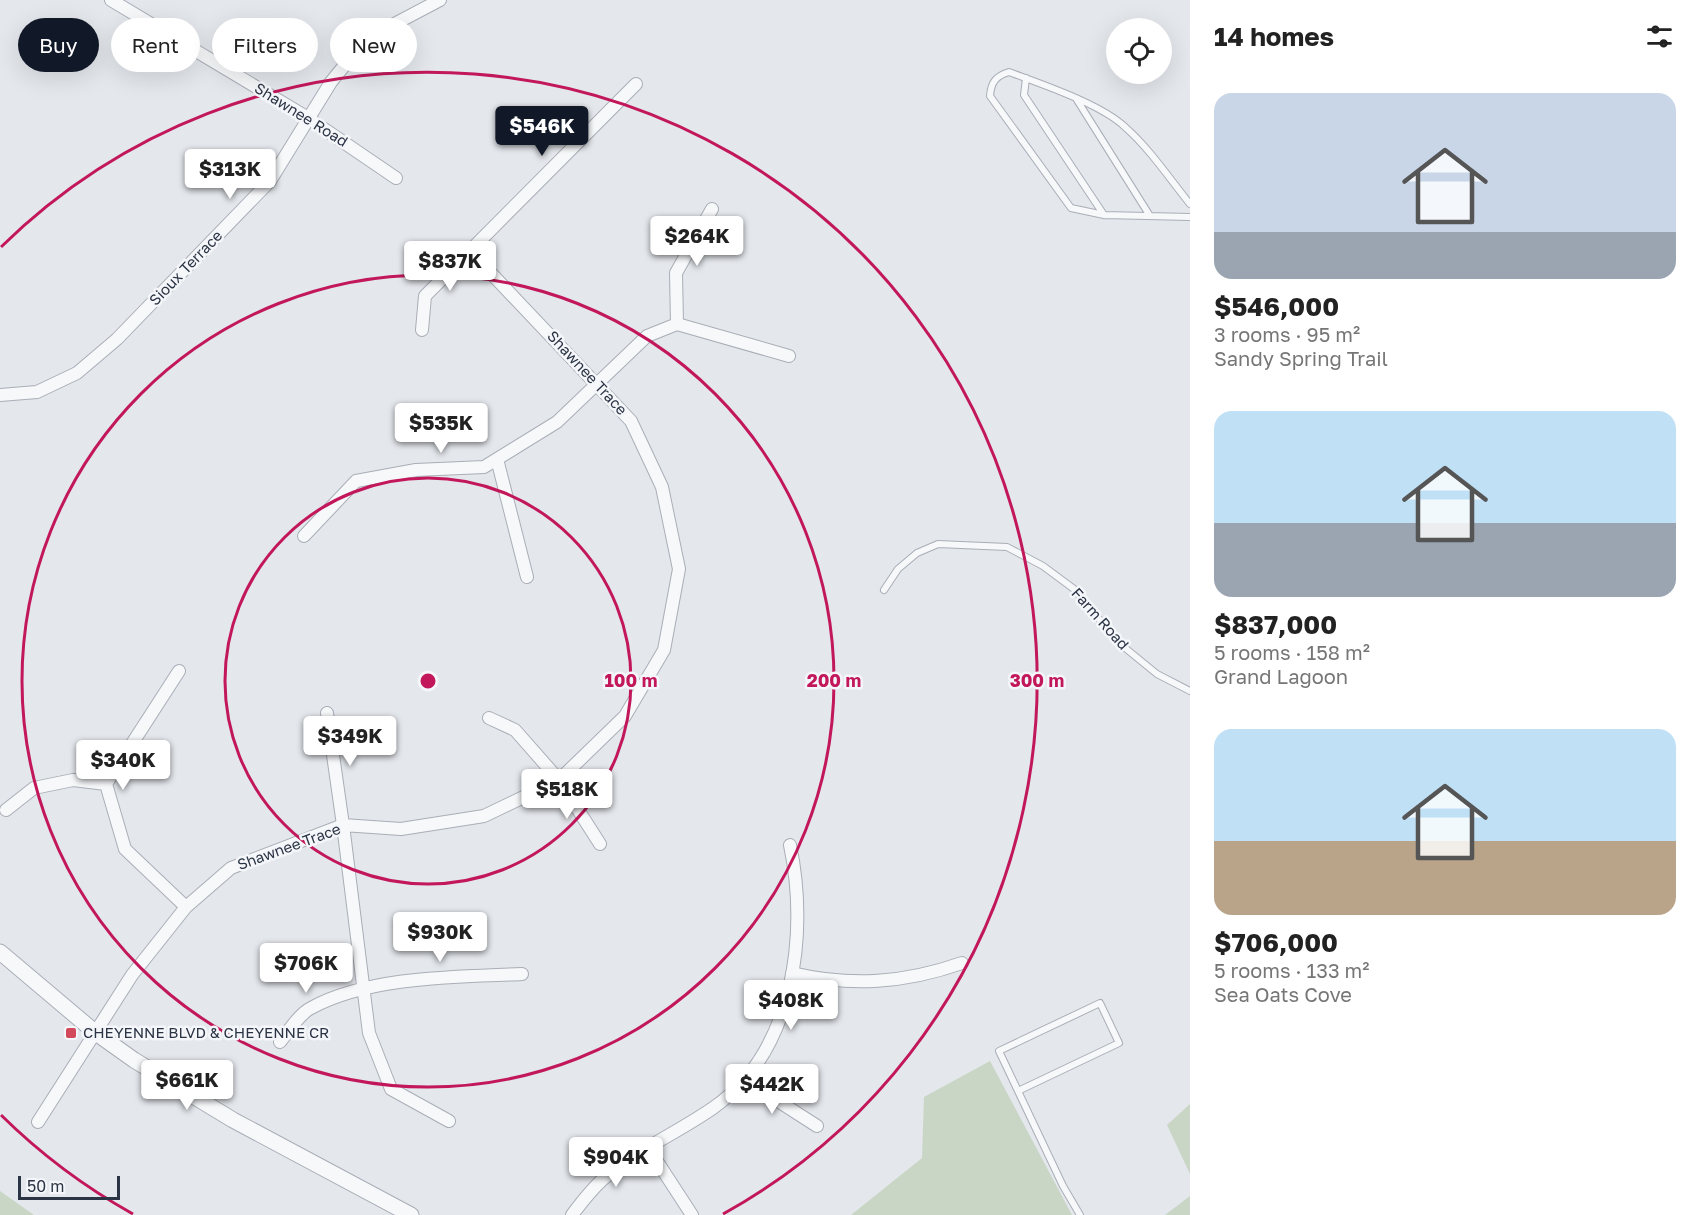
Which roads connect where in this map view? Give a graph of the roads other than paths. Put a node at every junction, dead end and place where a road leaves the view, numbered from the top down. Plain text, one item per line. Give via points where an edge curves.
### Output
1 (111, 0) edge
2 (440, 0) edge
3 (1026, 78) junction
4 (636, 84) dead end
5 (1076, 99) junction
6 (308, 118) junction
7 (396, 178) dead end
8 (1190, 204) edge
9 (712, 209) dead end
10 (1104, 215) junction
11 (1150, 216) junction
12 (1190, 217) edge
13 (470, 251) junction
14 (678, 324) junction
15 (422, 330) dead end
16 (789, 356) dead end
17 (597, 383) junction
18 (0, 395) edge
19 (497, 459) junction
20 (304, 536) dead end
21 (527, 577) dead end
22 (884, 590) dead end
23 (179, 672) dead end
24 (1190, 691) edge
25 (327, 712) dead end
26 (489, 718) dead end
27 (559, 780) junction
28 (106, 784) junction
29 (6, 810) dead end
30 (343, 825) junction
31 (600, 844) dead end
32 (790, 845) dead end
33 (186, 907) junction
34 (0, 952) edge
35 (962, 963) dead end
36 (792, 973) junction
37 (522, 974) dead end
38 (362, 988) junction
39 (96, 1033) junction
40 (280, 1042) dead end
41 (744, 1079) junction
42 (1018, 1091) junction
43 (449, 1120) dead end
44 (38, 1122) dead end
45 (817, 1125) dead end
46 (648, 1149) junction
47 (411, 1215) edge
48 (572, 1215) edge
49 (692, 1215) edge
50 (1080, 1215) edge

1 - 6 street, Shawnee Road
2 - 6 street, Sioux Terrace via 366,39
3 - 5 lane
3 - 10 lane via 1024,95
3 - 10 lane via 1009,72 999,75 991,85 990,96 1065,202 1076,210
4 - 13 street
5 - 8 lane via 1124,126
5 - 11 lane
6 - 7 street, Shawnee Road
6 - 18 street, Sioux Terrace via 270,181 117,339 77,373 37,392
9 - 14 street via 676,273
10 - 11 lane
11 - 12 lane
13 - 15 street via 425,296
13 - 17 street, Shawnee Trace
14 - 16 street
14 - 17 street via 647,336
17 - 19 street via 557,422
17 - 27 street, Shawnee Trace via 632,421 662,487 679,568 664,650 625,716
19 - 20 street via 483,467 416,470 356,481
19 - 21 street
22 - 24 lane, Farm Road via 898,568 916,553 938,544 1007,548 1043,566 1074,589 1119,643 1157,674
23 - 28 street
25 - 30 street
26 - 27 street via 515,730
27 - 30 street, Shawnee Trace via 484,816 401,829
27 - 31 street
28 - 29 street via 73,780 34,788
28 - 33 street via 126,849
30 - 33 street, Shawnee Trace via 231,868
30 - 38 street
32 - 36 street via 796,905
33 - 39 street, Shawnee Trace via 132,975
34 - 39 street
35 - 36 street via 915,977 864,982
36 - 41 street via 774,1033
37 - 38 street via 441,978
38 - 40 street via 309,1009
38 - 43 street via 369,1033 391,1089
39 - 44 street, Shawnee Trace
39 - 47 street via 233,1120
41 - 45 street
41 - 46 street via 715,1107
42 - 42 lane via 999,1051 1100,1003 1119,1043
42 - 50 lane
46 - 48 street via 602,1180
46 - 49 street

